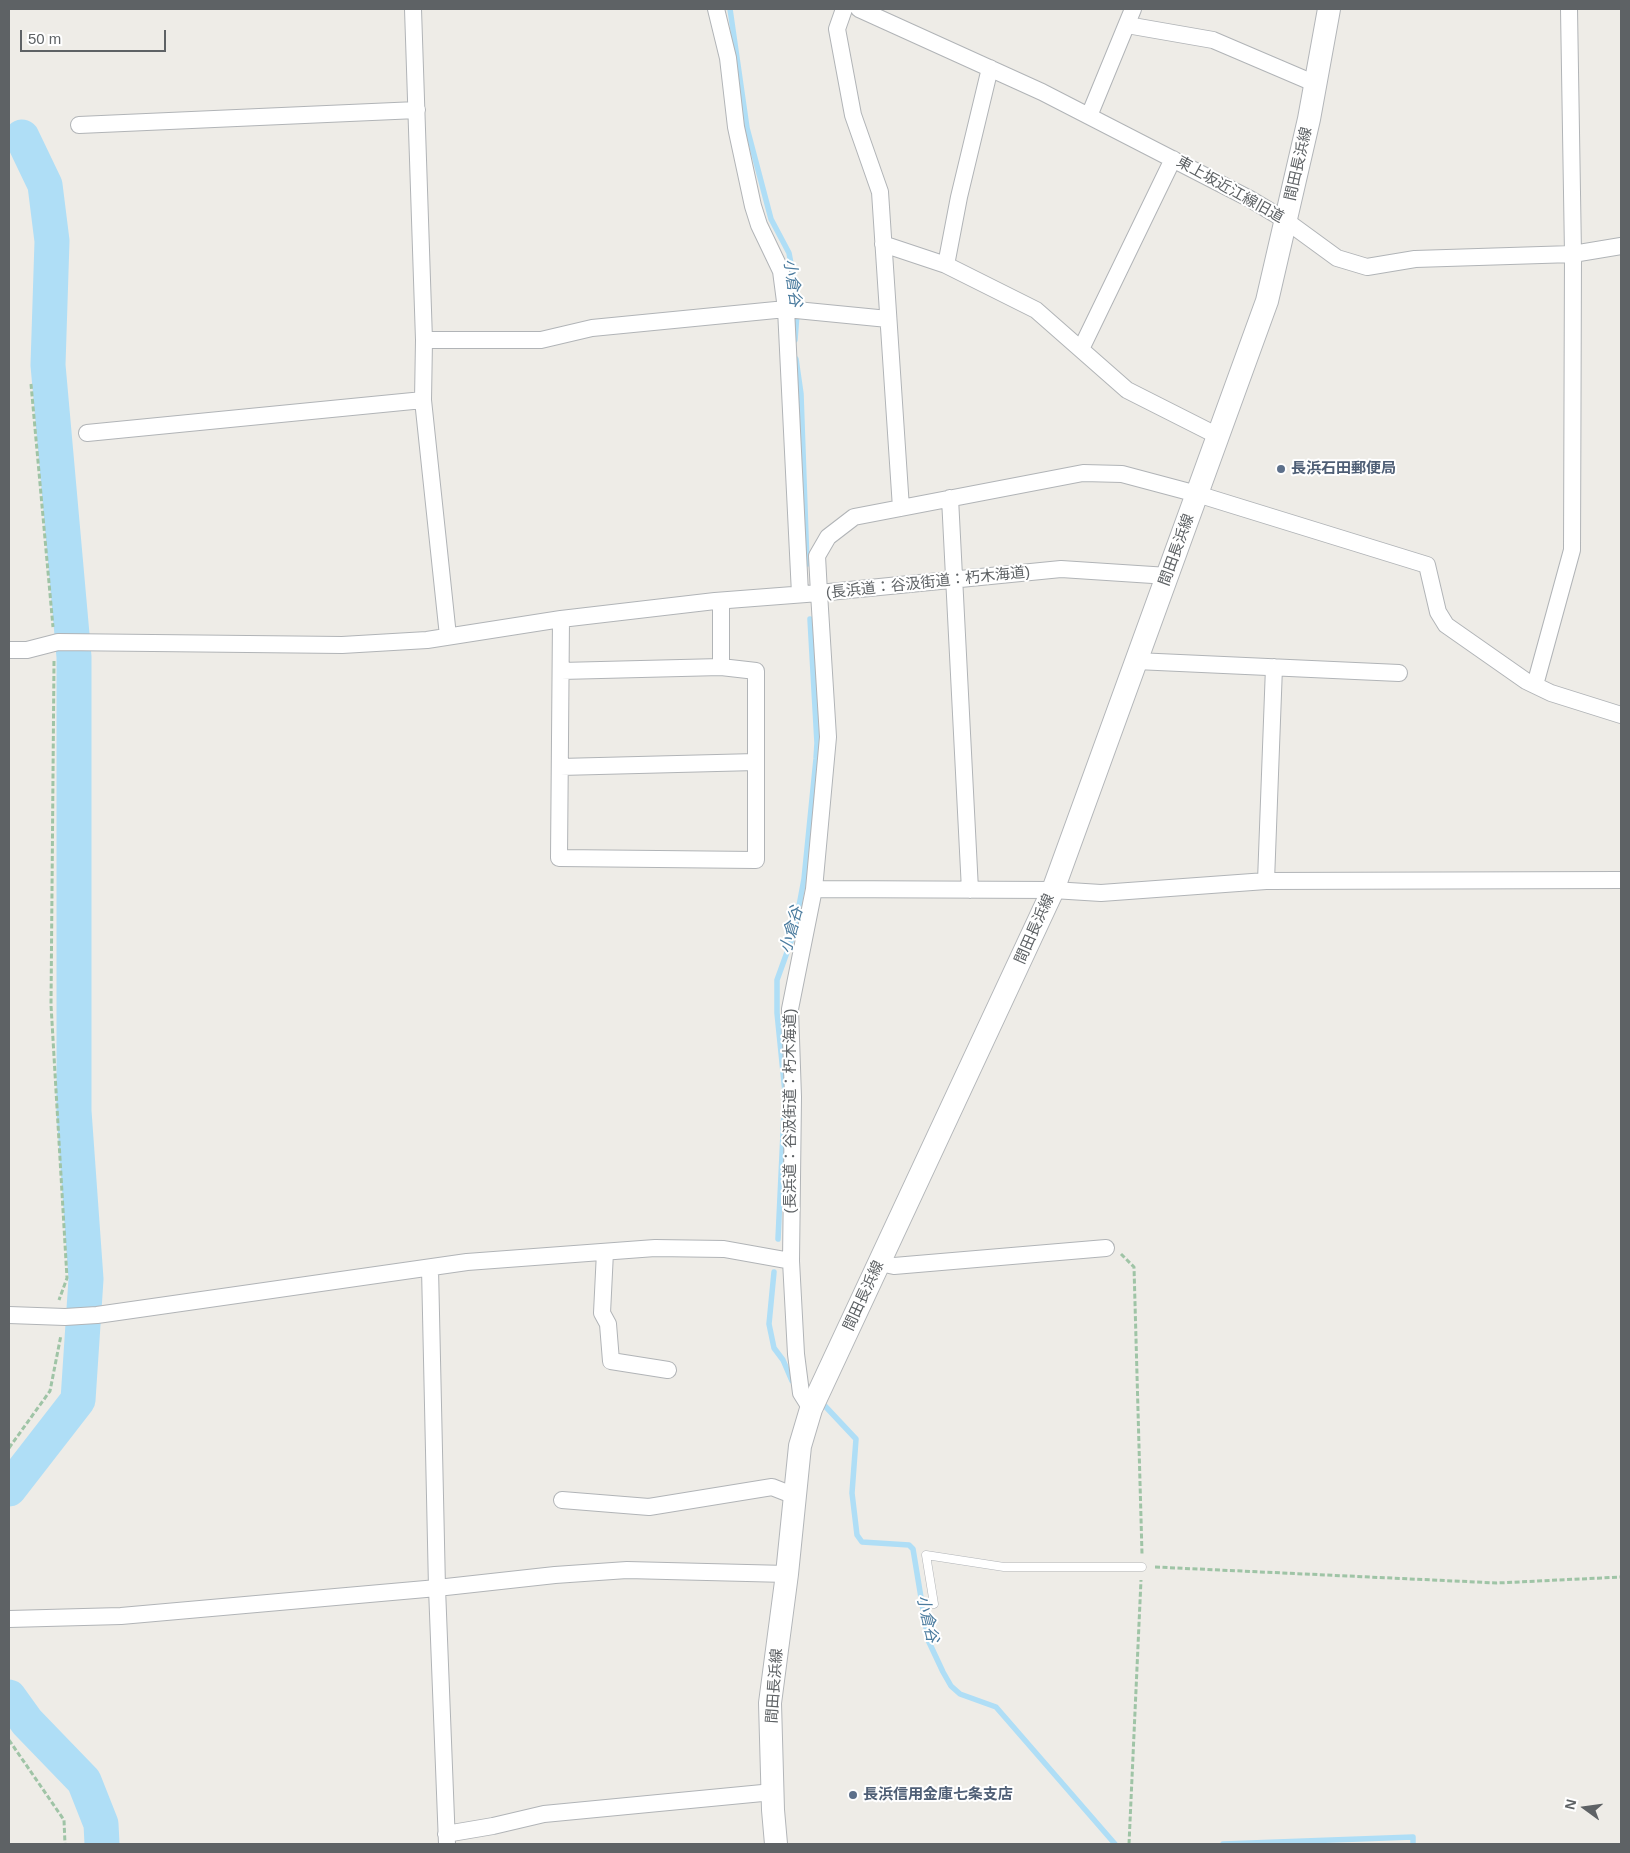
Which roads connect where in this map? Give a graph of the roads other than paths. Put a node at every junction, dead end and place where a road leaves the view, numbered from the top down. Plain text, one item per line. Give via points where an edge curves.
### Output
1 (413, 9) edge
2 (716, 9) edge
3 (844, 9) edge
4 (859, 9) edge
5 (1133, 9) edge
6 (1329, 9) edge
7 (1569, 9) edge
8 (1127, 25) junction
9 (990, 68) junction
10 (1316, 84) junction
11 (417, 110) junction
12 (1089, 116) junction
13 (79, 125) dead end
14 (1173, 159) junction
15 (1285, 220) junction
16 (883, 244) junction
17 (1621, 246) edge
18 (1573, 254) junction
19 (946, 265) junction
20 (786, 309) junction
21 (888, 319) junction
22 (424, 340) junction
23 (1081, 349) junction
24 (423, 400) junction
25 (87, 433) dead end
26 (1218, 436) junction
27 (1197, 494) junction
28 (950, 498) junction
29 (901, 508) junction
30 (1168, 576) junction
31 (954, 580) junction
32 (819, 593) junction
33 (800, 594) junction
34 (721, 601) junction
35 (561, 619) junction
36 (448, 636) junction
37 (9, 650) edge
38 (1136, 662) junction
39 (721, 667) junction
40 (1274, 668) junction
41 (561, 671) junction
42 (1399, 673) dead end
43 (1535, 685) junction
44 (1621, 715) edge
45 (756, 762) junction
46 (560, 767) junction
47 (1621, 880) edge
48 (1266, 881) junction
49 (814, 889) junction
50 (970, 890) junction
51 (1053, 890) junction
52 (1106, 1248) road end
53 (606, 1252) junction
54 (791, 1261) junction
55 (880, 1262) junction
56 (430, 1268) junction
57 (9, 1315) edge
58 (668, 1370) dead end
59 (810, 1410) junction
60 (794, 1496) junction
61 (562, 1500) dead end
62 (1142, 1567) road end
63 (787, 1574) junction
64 (437, 1588) junction
65 (934, 1604) dead end
66 (9, 1619) edge
67 (773, 1792) junction
68 (446, 1839) edge
69 (776, 1844) edge

1 - 11 street
2 - 20 street via 728,58 736,127 752,206 781,271
3 - 16 street via 837,29 853,115 880,192
4 - 9 street, 東上坂近江線旧道
5 - 8 street
6 - 10 main road, 間田長浜線
7 - 18 street
8 - 10 street via 1213,40
8 - 12 street
9 - 12 street, 東上坂近江線旧道
9 - 19 street
10 - 15 main road, 間田長浜線
11 - 13 street
11 - 22 street
12 - 14 street, 東上坂近江線旧道
14 - 15 street, 東上坂近江線旧道
14 - 23 street
15 - 18 street, 東上坂近江線旧道 via 1337,258 1367,267 1415,259
15 - 26 main road, 間田長浜線 via 1267,301
16 - 19 street
16 - 21 street
17 - 18 street, 東上坂近江線旧道
18 - 43 street via 1572,550
19 - 23 street via 1036,310
20 - 21 street
20 - 22 street via 592,328 542,340
20 - 33 street
21 - 29 street
22 - 24 street
23 - 26 street via 1127,390
24 - 25 street
24 - 36 street
26 - 27 main road, 間田長浜線
27 - 28 street via 1122,474 1083,473
27 - 30 main road, 間田長浜線
27 - 43 street via 1427,565 1438,612 1446,625
28 - 29 street
28 - 31 street
29 - 32 street via 854,517 828,537 817,556
30 - 31 street, (長浜道：谷汲街道：朽木海道) via 1061,569
30 - 38 main road, 間田長浜線
31 - 32 street, (長浜道：谷汲街道：朽木海道)
31 - 50 street
32 - 33 street
32 - 49 street, (長浜道：谷汲街道：朽木海道) via 828,737
33 - 34 street
34 - 35 street
34 - 39 street
35 - 36 street
35 - 41 street
36 - 37 street via 342,645 56,642 27,650
38 - 40 street
38 - 51 main road, 間田長浜線
39 - 41 street
39 - 45 street via 756,671
40 - 42 street
40 - 48 street
41 - 46 street
43 - 44 street
45 - 46 street
45 - 46 street via 756,860 559,858
47 - 48 street
48 - 51 street via 1101,893
49 - 50 street
49 - 54 street, (長浜道：谷汲街道：朽木海道) via 790,1009 793,1098
50 - 51 street
51 - 55 main road, 間田長浜線
52 - 55 street via 894,1266
53 - 54 street via 655,1248 724,1249
53 - 56 street via 467,1262
53 - 58 street via 602,1313 608,1324 611,1360
54 - 59 street, (長浜道：谷汲街道：朽木海道) via 796,1354 801,1393
55 - 59 main road, 間田長浜線
56 - 57 street via 97,1315
56 - 64 street
59 - 60 main road, 間田長浜線 via 800,1446
60 - 61 street via 772,1487 649,1507
60 - 63 main road, 間田長浜線
62 - 65 lane via 1004,1567 926,1555
63 - 64 street via 627,1570
63 - 67 main road, 間田長浜線 via 770,1703
64 - 66 street via 121,1616
64 - 68 street
67 - 68 street via 544,1814
67 - 69 main road, 間田長浜線

